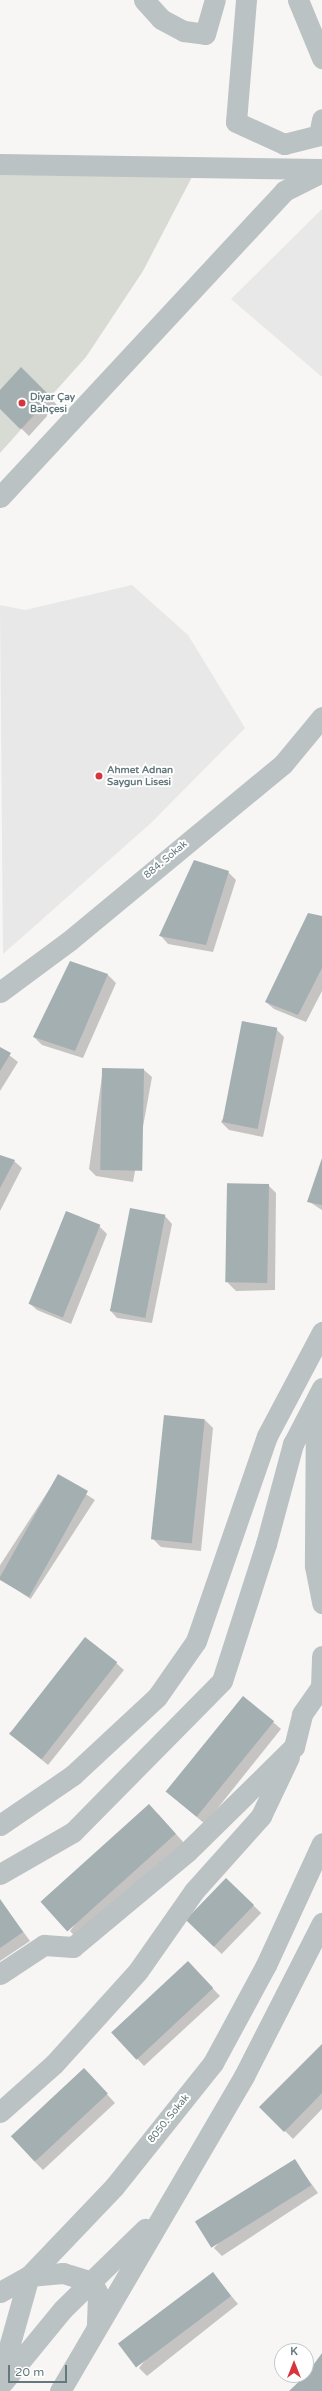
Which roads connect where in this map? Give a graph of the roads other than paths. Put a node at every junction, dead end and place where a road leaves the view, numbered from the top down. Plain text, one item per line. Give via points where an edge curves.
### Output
1 (144, 0) edge
2 (215, 0) edge
3 (246, 0) edge
4 (298, 0) edge
5 (322, 58) edge
6 (322, 119) edge
7 (0, 164) edge
8 (322, 169) edge
9 (322, 172) edge
10 (0, 497) edge
11 (322, 717) edge
12 (0, 992) edge
13 (322, 1332) edge
14 (319, 1394) edge
15 (322, 1603) edge
16 (322, 1656) edge
17 (294, 1747) junction
18 (0, 1825) edge
19 (322, 1843) edge
20 (0, 1874) edge
21 (322, 1923) edge
22 (0, 1974) edge
23 (0, 2112) edge
24 (163, 2211) junction
25 (29, 2276) junction
26 (92, 2282) junction
27 (0, 2292) edge
28 (97, 2329) junction
29 (0, 2379) edge
30 (0, 2386) edge
31 (60, 2391) edge

1 - 2 street via 162,20 184,31 205,34
3 - 6 street via 236,122 284,144 319,135
4 - 5 street
7 - 8 street
9 - 10 street via 284,191
11 - 12 street, 884. Sokak via 283,764 69,941
13 - 18 street via 268,1436 196,1641 157,1697 73,1775
14 - 15 street via 314,1566
14 - 20 street via 293,1444 266,1544 222,1681 73,1832
16 - 17 street via 321,1687 302,1714
17 - 22 street via 187,1852 73,1947 44,1945
17 - 23 street via 261,1816 194,1891 138,1971 54,2064
19 - 25 street, 8050. Sokak via 266,1965 213,2063 114,2187
21 - 24 street via 244,2076
24 - 26 street
24 - 28 street
25 - 26 street via 64,2273
25 - 27 street
25 - 29 street, 8050. Sokak
26 - 28 street via 98,2294
26 - 30 street via 63,2308
28 - 31 street

